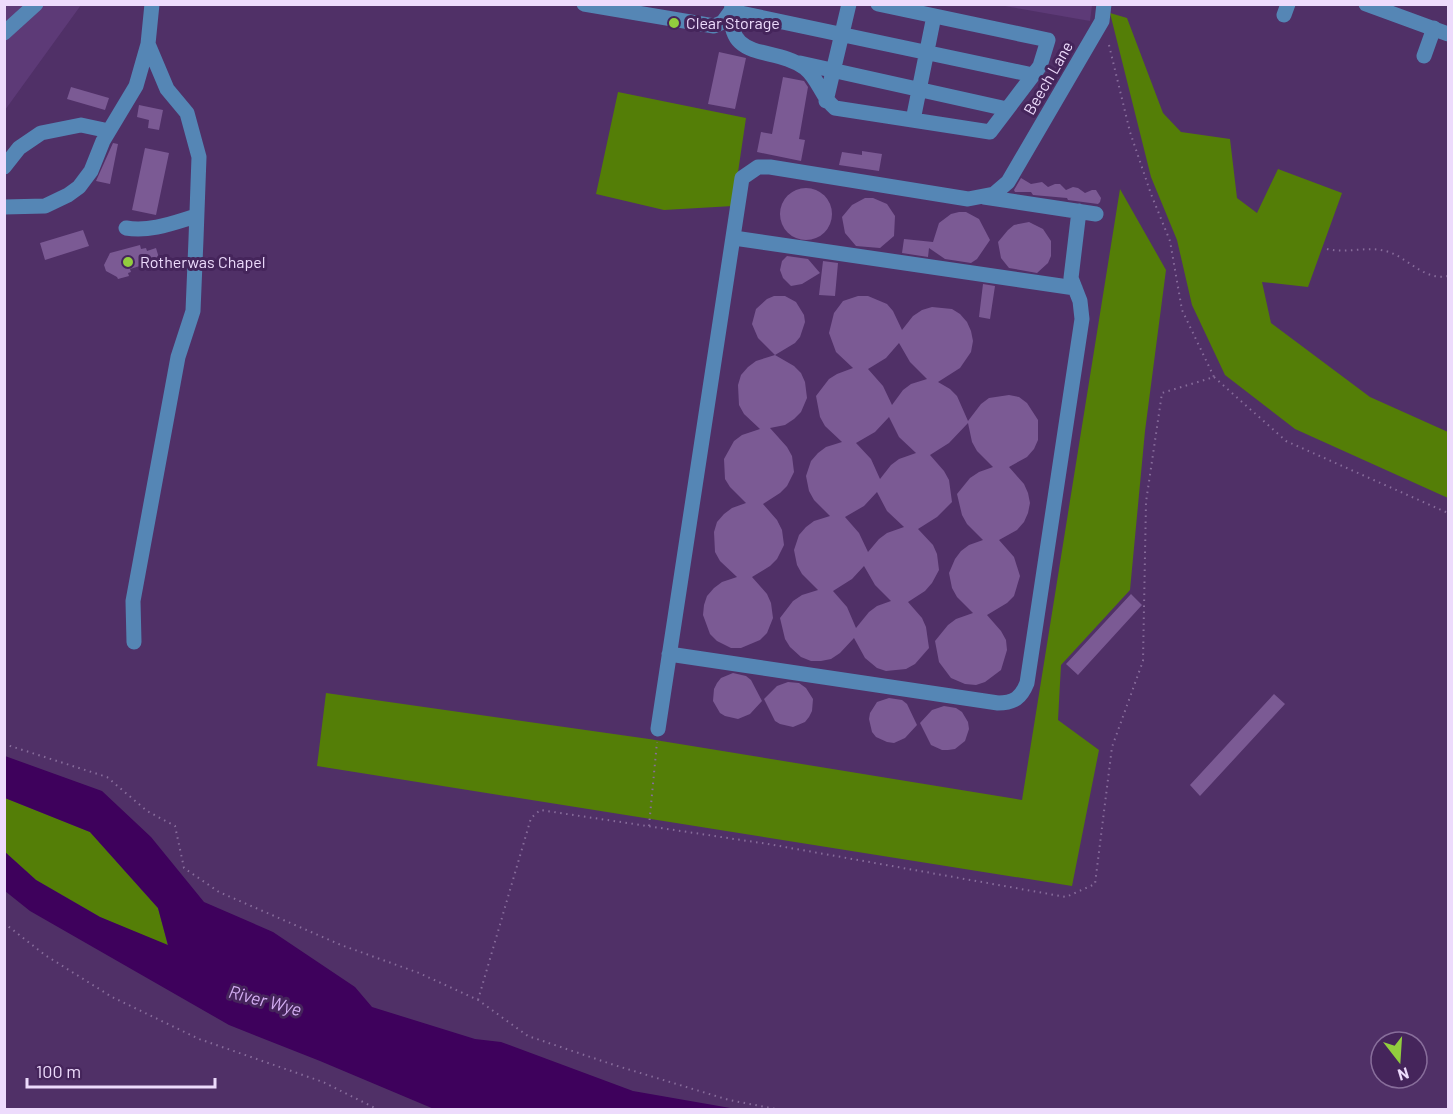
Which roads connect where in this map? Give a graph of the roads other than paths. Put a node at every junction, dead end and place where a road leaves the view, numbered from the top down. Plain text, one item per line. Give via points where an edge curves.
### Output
1 (36, 4) edge
2 (152, 4) edge
3 (584, 4) edge
4 (849, 4) edge
5 (878, 4) edge
6 (1104, 4) edge
7 (1366, 4) edge
8 (731, 8) edge
9 (1408, 11) edge
10 (934, 16) junction
11 (1441, 31) edge
12 (4, 33) edge
13 (842, 34) junction
14 (148, 44) junction
15 (927, 53) junction
16 (1424, 56) dead end
17 (790, 60) junction
18 (834, 70) junction
19 (1033, 75) junction
20 (136, 86) junction
21 (167, 89) junction
22 (919, 89) junction
23 (826, 101) junction
24 (1007, 109) junction
25 (913, 120) junction
26 (109, 131) junction
27 (4, 167) edge
28 (984, 197) junction
29 (4, 207) edge
30 (1079, 211) junction
31 (1096, 214) dead end
32 (196, 216) junction
33 (126, 228) dead end
34 (734, 238) junction
35 (1074, 288) junction
36 (134, 642) dead end
37 (669, 654) junction
38 (658, 729) road end

1 - 12 street
2 - 14 street
3 - 8 street via 714,26 723,22
4 - 13 street
5 - 10 street
6 - 28 street, Beech Lane via 1102,21 1008,182
7 - 9 street
8 - 13 street
8 - 17 street via 731,23 741,45
9 - 11 street
10 - 15 street
10 - 19 street via 1048,40
11 - 16 street
13 - 15 street
13 - 18 street
14 - 20 street
14 - 21 street
15 - 19 street
15 - 22 street
17 - 18 street
17 - 23 street via 815,78
18 - 22 street
18 - 23 street
19 - 24 street
20 - 21 street via 151,84
20 - 26 street
21 - 32 street via 187,113 199,157
22 - 24 street
22 - 25 street
23 - 25 street via 836,108
24 - 25 street via 990,132
26 - 27 street via 81,126 41,133 19,148
26 - 29 street via 80,187 45,206
28 - 30 street
28 - 34 street via 968,199 758,166 742,178
30 - 31 street
30 - 35 street via 1071,278
32 - 33 street via 157,227
32 - 36 street via 193,311 178,357 137,578
34 - 35 street
34 - 37 street
35 - 37 street via 1082,319 1027,683 1021,696 998,703
37 - 38 street

